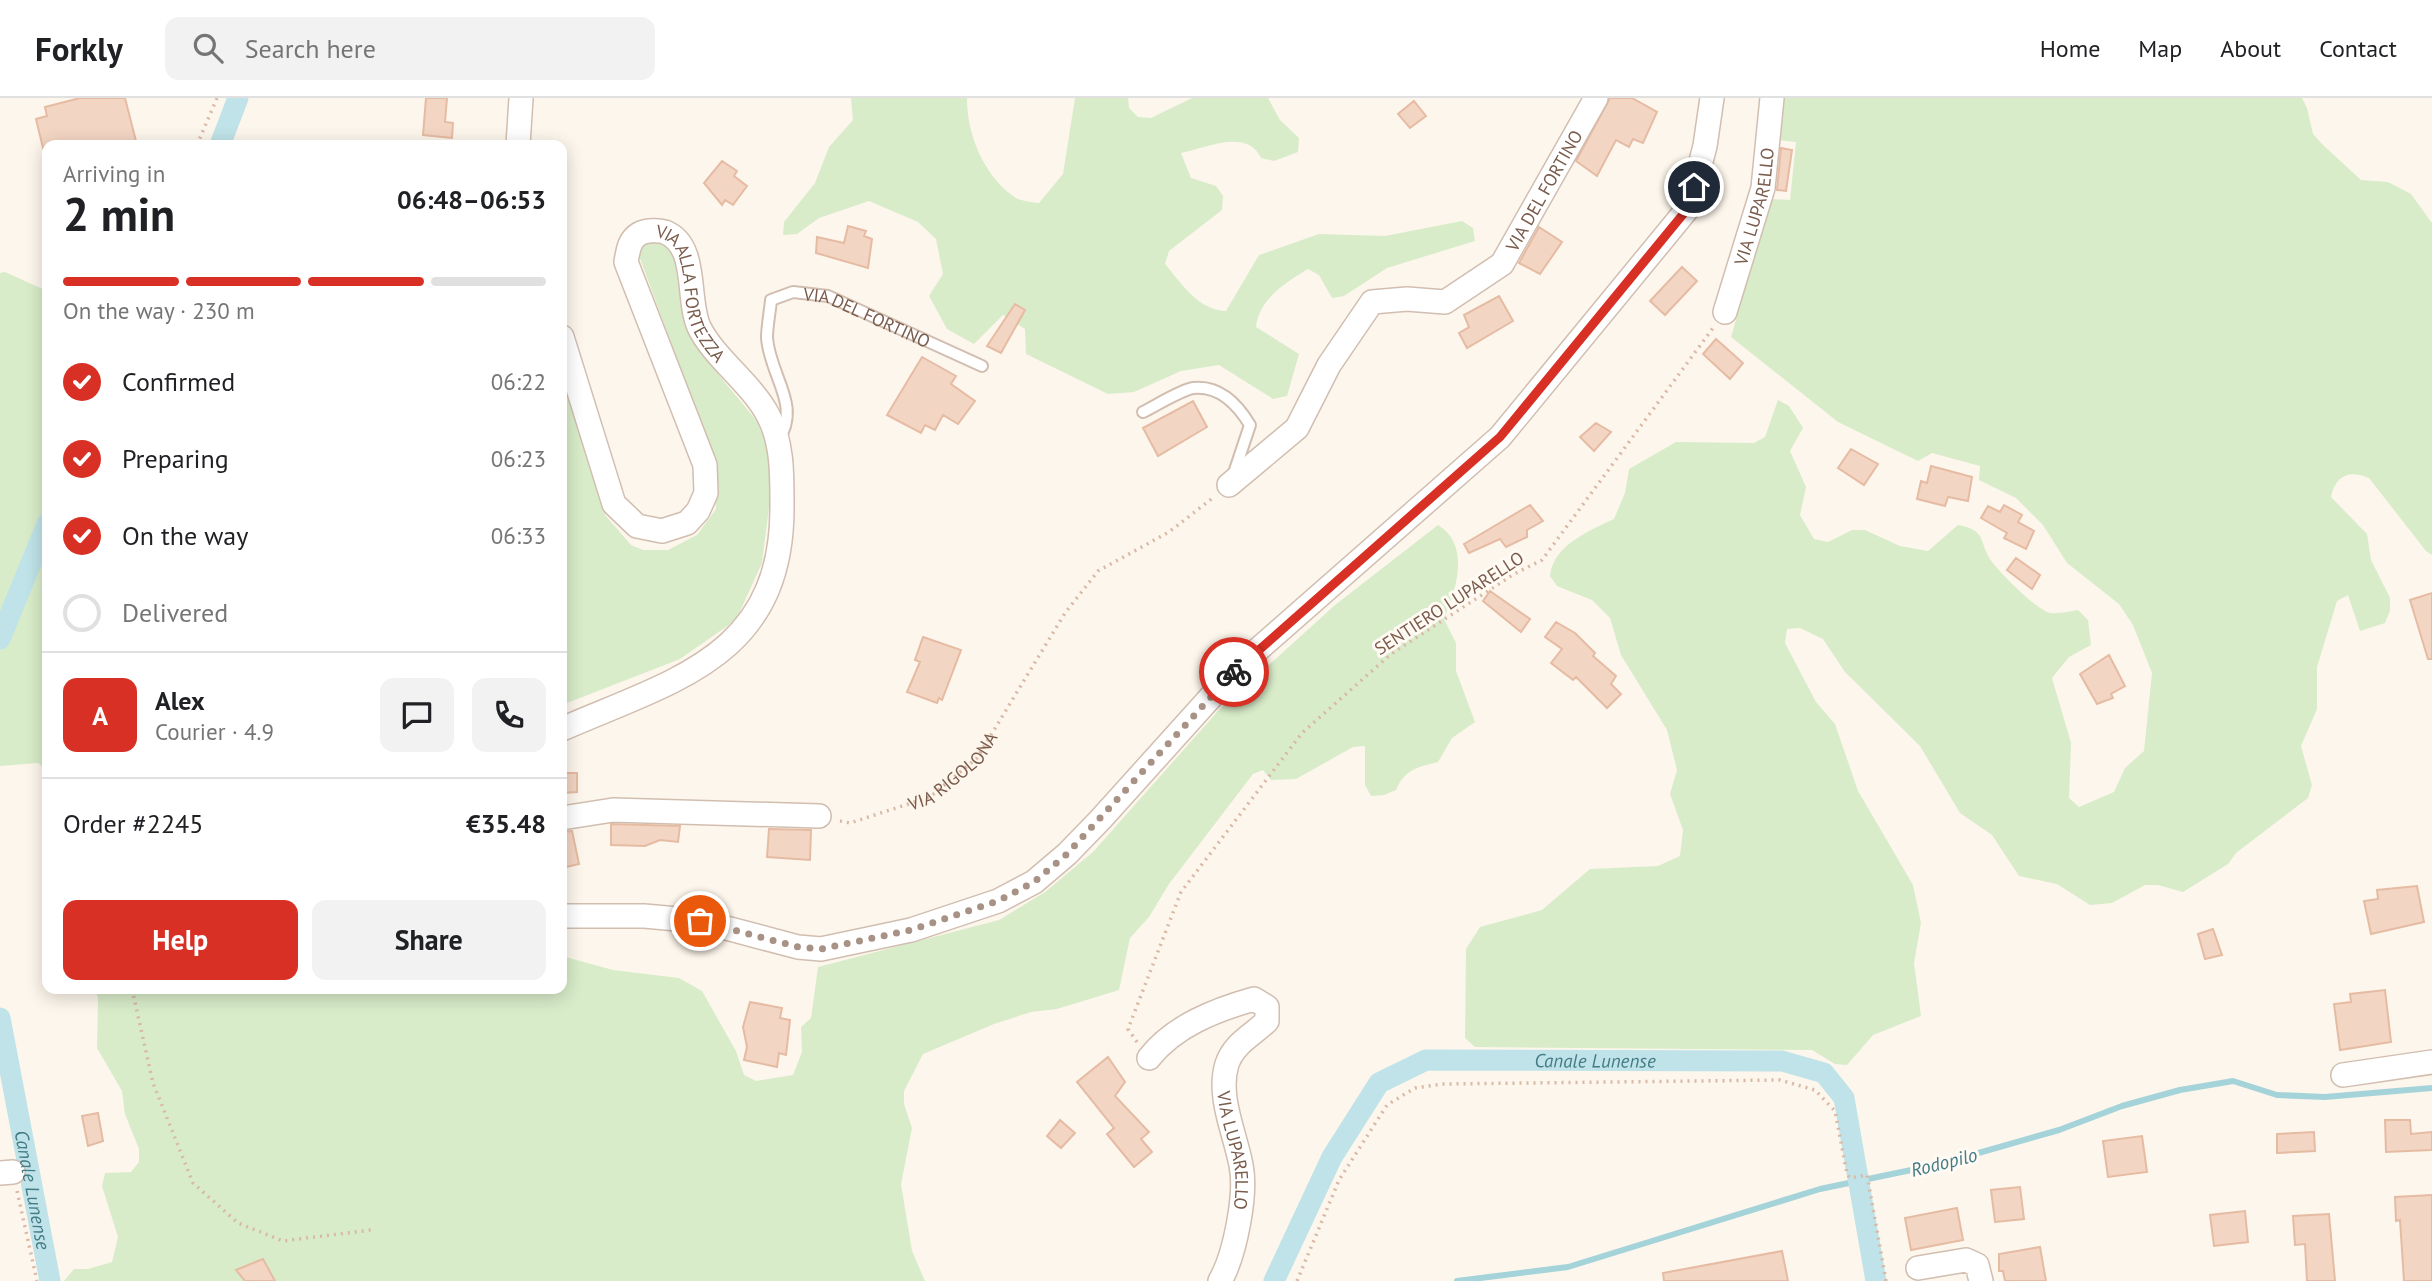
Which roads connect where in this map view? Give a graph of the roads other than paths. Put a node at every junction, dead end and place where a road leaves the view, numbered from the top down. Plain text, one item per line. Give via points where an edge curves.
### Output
1 (521, 98) edge
2 (1596, 98) edge
3 (1712, 98) edge
4 (1772, 98) edge
5 (518, 140) edge
6 (1726, 312) road end
7 (567, 353) edge
8 (982, 366) dead end
9 (1143, 412) dead end
10 (778, 441) junction
11 (1229, 485) joint
12 (567, 727) edge
13 (819, 816) road end
14 (567, 817) edge
15 (567, 916) edge
16 (1149, 1058) road end
17 (2432, 1062) edge
18 (2343, 1075) dead end
19 (1918, 1268) dead end
20 (1220, 1281) edge
21 (1981, 1281) edge

1 - 5 street
2 - 11 street, VIA DEL FORTINO via 1502,264 1445,302 1373,302 1329,365 1297,429
3 - 15 street via 1689,207 1500,437 1237,668 1100,820 1034,882 998,901 911,930 821,949 700,921
4 - 6 street, VIA LUPARELLO via 1763,188
7 - 10 street, VIA ALLA FORTEZZA via 614,504 637,526 662,531 687,523 706,493 705,465 626,261 629,243 640,234 659,230 674,236 685,251 699,328 768,414
8 - 10 lane, VIA DEL FORTINO via 828,296 793,292 771,300 767,338 789,412 789,425
9 - 11 lane via 1193,388 1221,394 1238,404 1250,425
10 - 12 street, VIA ALLA FORTEZZA via 782,522 776,559 761,602 743,632 716,657 670,683
13 - 14 street via 614,810
16 - 20 street, VIA LUPARELLO via 1164,1038 1202,1018 1254,999 1267,1007 1267,1021 1241,1041 1224,1078 1242,1169 1238,1226
17 - 18 street
19 - 21 street via 1966,1260 1977,1265

